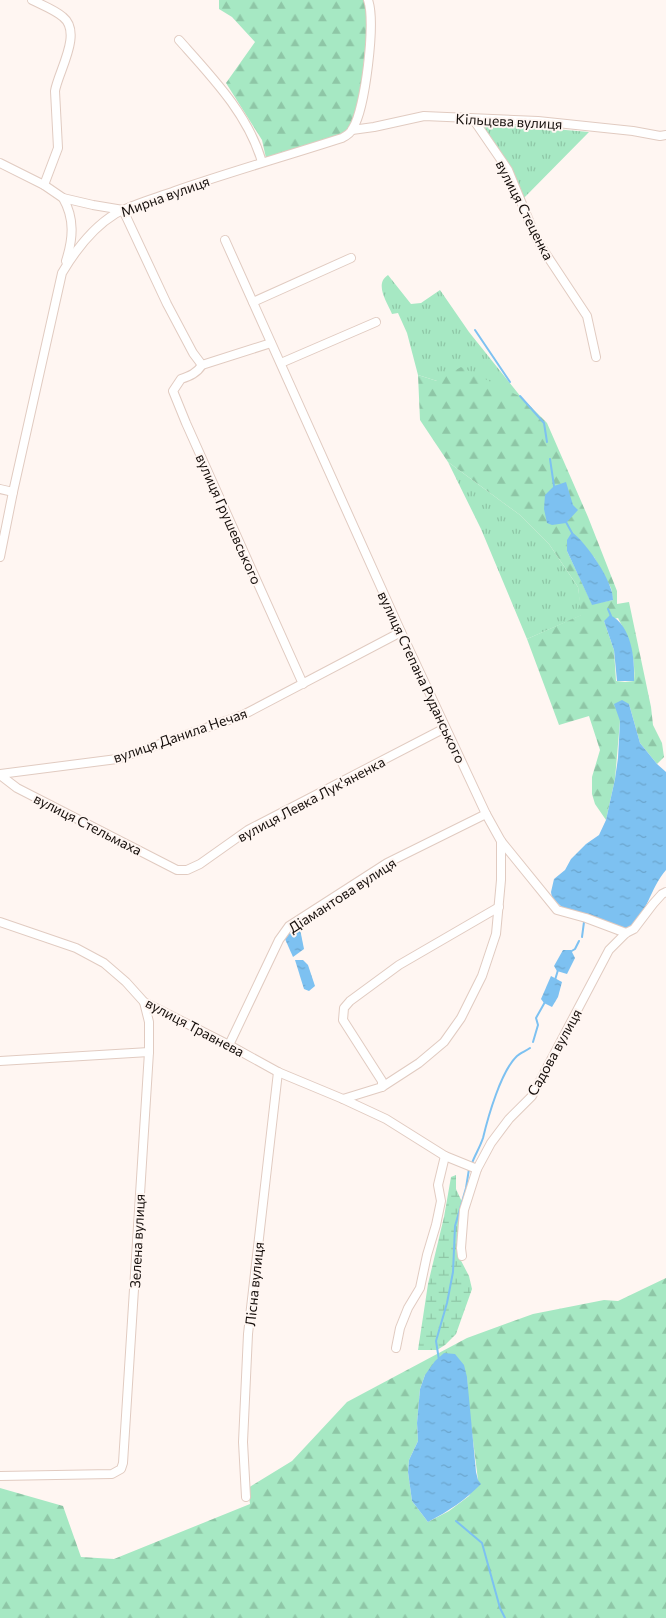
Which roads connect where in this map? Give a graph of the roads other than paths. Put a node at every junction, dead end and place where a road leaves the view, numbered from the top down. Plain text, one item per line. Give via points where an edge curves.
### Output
1 (32, 0) edge
2 (368, 0) edge
3 (180, 40) dead end
4 (473, 119) junction
5 (352, 130) junction
6 (666, 135) edge
7 (262, 162) junction
8 (0, 163) edge
9 (44, 185) junction
10 (63, 198) junction
11 (123, 210) junction
12 (225, 240) dead end
13 (351, 258) dead end
14 (62, 273) junction
15 (253, 302) junction
16 (376, 322) dead end
17 (271, 343) junction
18 (596, 357) dead end
19 (281, 363) junction
20 (202, 365) junction
21 (0, 489) edge
22 (13, 492) junction
23 (0, 557) edge
24 (401, 632) junction
25 (303, 684) junction
26 (445, 728) junction
27 (0, 774) edge
28 (486, 814) junction
29 (501, 841) junction
30 (177, 870) joint
31 (666, 892) edge
32 (499, 907) junction
33 (0, 922) edge
34 (626, 933) junction
35 (144, 1002) junction
36 (228, 1045) junction
37 (148, 1052) junction
38 (0, 1062) edge
39 (278, 1072) junction
40 (382, 1087) junction
41 (343, 1099) junction
42 (445, 1156) junction
43 (477, 1169) junction
44 (462, 1256) dead end
45 (396, 1348) dead end
46 (0, 1476) edge
47 (246, 1497) dead end

1 - 9 street via 63,17 71,31 55,91 58,148
2 - 5 street via 371,20 363,100
3 - 7 street via 222,87 256,142
4 - 5 street, Кільцева вулиця via 424,116
4 - 6 street, Кільцева вулиця via 538,121
4 - 18 street, вулиця Стеценка via 508,170 534,233 587,316
5 - 7 street, Мирна вулиця via 342,138
7 - 11 street, Мирна вулиця
8 - 9 street
9 - 10 street
10 - 11 street
10 - 14 street via 70,213 72,230
11 - 14 street, Мирна вулиця via 90,235
11 - 20 street via 167,304
12 - 15 street, вулиця Степана Руданського
13 - 15 street
14 - 22 street, Мирна вулиця
15 - 17 street, вулиця Степана Руданського
16 - 19 street
17 - 19 street, вулиця Степана Руданського
17 - 20 street, вулиця Грушевського
19 - 24 street, вулиця Степана Руданського
20 - 25 street, вулиця Грушевського via 191,376 181,379 173,392
21 - 22 street
22 - 23 street, Мирна вулиця
24 - 25 street, вулиця Данила Нечая
24 - 26 street, вулиця Степана Руданського
25 - 27 street, вулиця Данила Нечая via 243,715 117,759
26 - 28 street, вулиця Степана Руданського
26 - 30 street, вулиця Левка Лук'яненка via 248,830 200,864 187,870
27 - 30 street, вулиця Стельмаха via 17,788
28 - 29 street, вулиця Степана Руданського
28 - 36 street, Діамантова вулиця via 387,863 289,926 279,940
29 - 32 street
29 - 34 street, вулиця Степана Руданського via 557,910
31 - 34 street, Садова вулиця via 634,929
32 - 40 street via 496,934 482,976 461,1018 444,1042 419,1064
32 - 40 street via 399,965 344,1008 343,1020 382,1082
33 - 35 street, вулиця Травнева via 76,948 104,963
34 - 43 street, Садова вулиця via 609,950 532,1096 509,1119
35 - 36 street, вулиця Травнева
35 - 37 street, Зелена вулиця
36 - 39 street, вулиця Травнева
37 - 38 street
37 - 46 street, Зелена вулиця via 121,1469 112,1474
39 - 41 street, вулиця Травнева
39 - 47 street, Лісна вулиця via 248,1334 243,1442
40 - 41 street
41 - 42 street, вулиця Травнева via 386,1119
42 - 43 street, вулиця Травнева
42 - 45 street via 438,1185 441,1201 420,1288 400,1328
43 - 44 street, Садова вулиця via 464,1210

